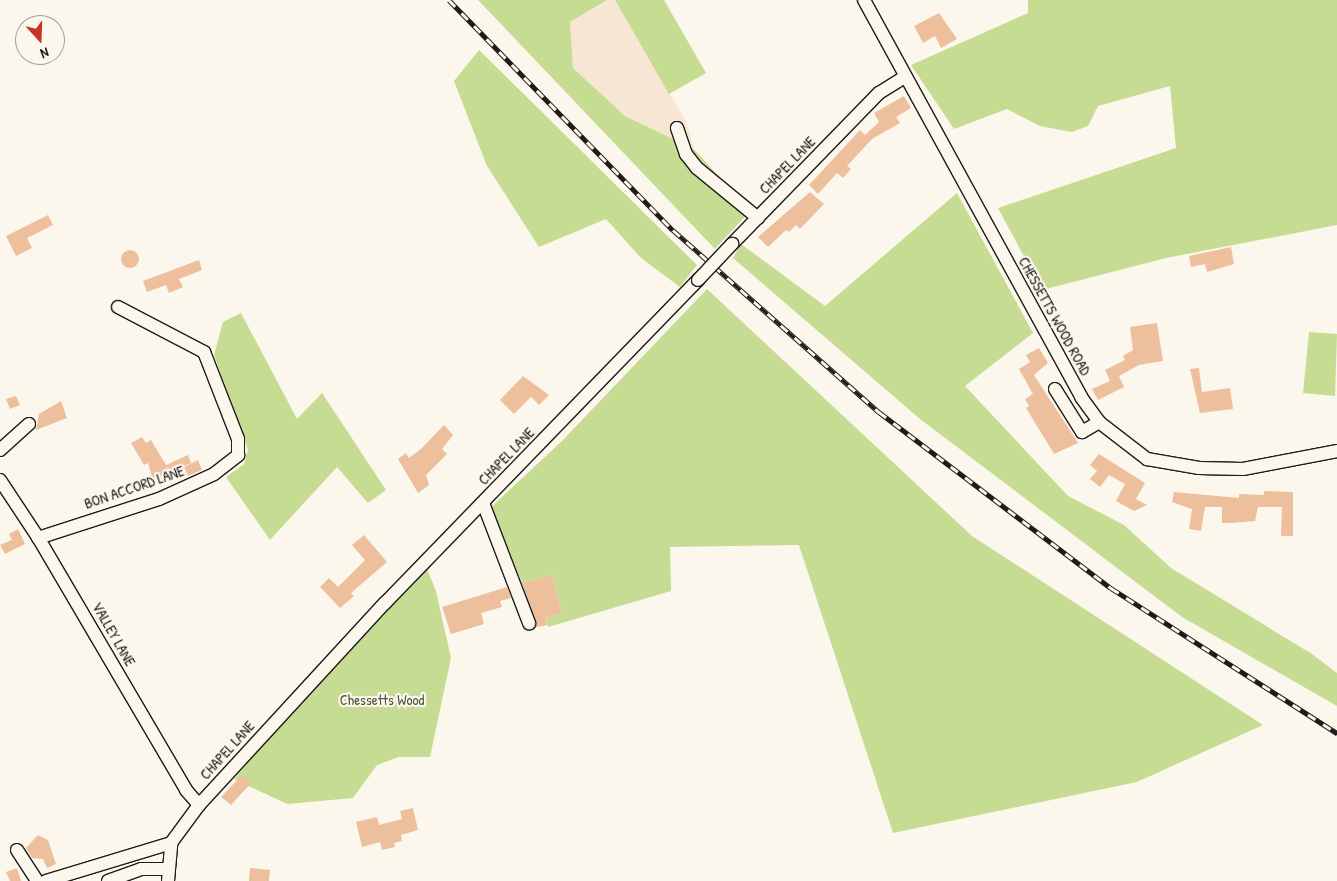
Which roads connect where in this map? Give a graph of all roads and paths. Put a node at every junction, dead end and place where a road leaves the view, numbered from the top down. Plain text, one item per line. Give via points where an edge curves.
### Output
1 (864, 0) edge
2 (904, 77) junction
3 (678, 128) dead end
4 (758, 218) junction
5 (118, 307) dead end
6 (1055, 389) dead end
7 (1099, 422) junction
8 (29, 424) dead end
9 (0, 450) edge
10 (1337, 451) edge
11 (0, 480) edge
12 (483, 503) junction
13 (38, 538) junction
14 (529, 623) dead end
15 (199, 805) junction
16 (171, 843) junction
17 (17, 850) dead end
18 (168, 875) edge
19 (37, 881) edge
20 (46, 881) edge
21 (108, 881) edge

1 - 2 street, CHESSETTS WOOD ROAD
2 - 4 street, CHAPEL LANE via 878,94
2 - 7 street, CHESSETTS WOOD ROAD via 1077,390
3 - 4 street via 686,154 697,168
4 - 12 street, CHAPEL LANE, bridge
5 - 13 street, BON ACCORD LANE via 204,352 238,439 238,455 214,474 159,499
6 - 7 street via 1082,432
7 - 10 street, CHESSETTS WOOD ROAD via 1147,459 1199,468 1243,469
8 - 9 street
11 - 13 street, VALLEY LANE
12 - 14 street
12 - 15 street, CHAPEL LANE via 305,687
13 - 15 street, VALLEY LANE via 186,790
15 - 16 street, CHAPEL LANE
16 - 18 street, CHAPEL LANE
16 - 20 street
17 - 19 street
18 - 21 street via 140,869

